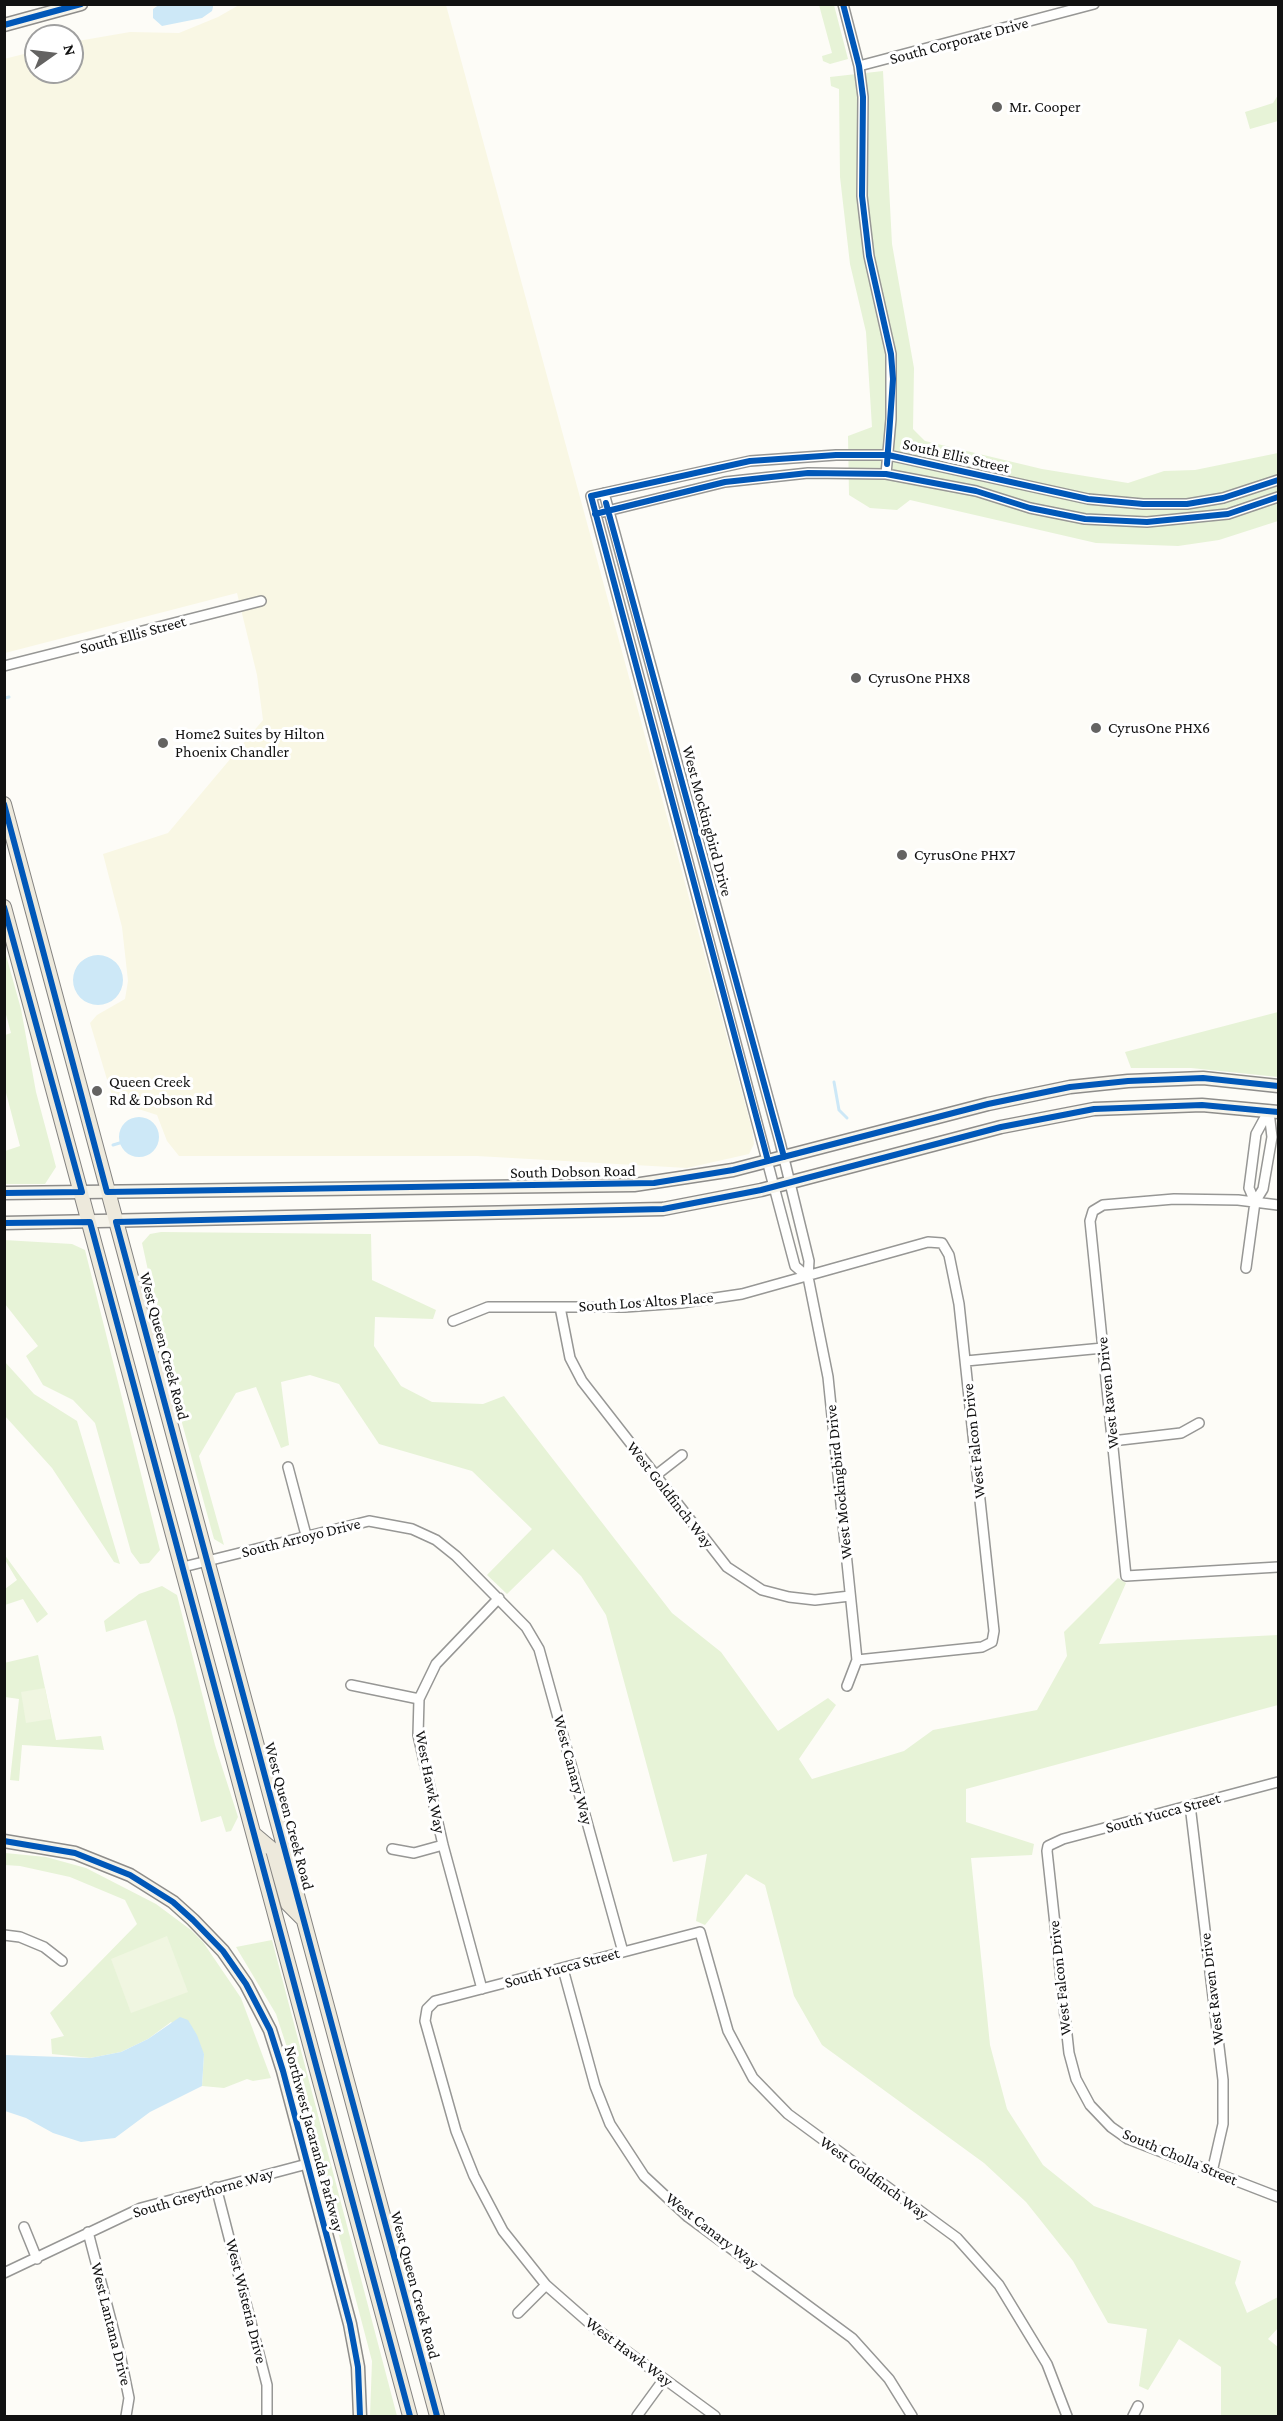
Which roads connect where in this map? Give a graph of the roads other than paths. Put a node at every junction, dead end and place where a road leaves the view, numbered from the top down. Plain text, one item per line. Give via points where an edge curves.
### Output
1 (81, 4) edge
2 (843, 4) edge
3 (1094, 4) edge
4 (4, 25) edge
5 (859, 66) junction
6 (888, 455) junction
7 (886, 474) junction
8 (1278, 480) edge
9 (604, 493) junction
10 (591, 496) joint
11 (1278, 497) edge
12 (608, 510) junction
13 (596, 514) junction
14 (261, 601) dead end
15 (4, 666) edge
16 (687, 798) junction
17 (673, 802) junction
18 (4, 804) edge
19 (4, 907) edge
20 (1278, 1086) edge
21 (1274, 1111) edge
22 (784, 1157) junction
23 (768, 1161) junction
24 (788, 1183) junction
25 (775, 1187) junction
26 (82, 1192) junction
27 (107, 1192) junction
28 (4, 1193) edge
29 (1255, 1202) junction
30 (1278, 1205) edge
31 (4, 1222) edge
32 (90, 1222) junction
33 (116, 1222) junction
34 (942, 1243) joint
35 (1246, 1268) dead end
36 (807, 1277) junction
37 (560, 1307) junction
38 (453, 1321) dead end
39 (1103, 1348) junction
40 (966, 1360) junction
41 (1199, 1423) dead end
42 (1113, 1441) junction
43 (682, 1455) dead end
44 (288, 1467) dead end
45 (655, 1476) junction
46 (306, 1535) junction
47 (207, 1561) junction
48 (183, 1567) junction
49 (1278, 1567) edge
50 (850, 1596) junction
51 (499, 1599) junction
52 (526, 1627) joint
53 (857, 1660) junction
54 (351, 1685) dead end
55 (847, 1686) dead end
56 (419, 1699) junction
57 (1278, 1782) edge
58 (1190, 1805) junction
59 (254, 1834) junction
60 (4, 1840) edge
61 (443, 1845) junction
62 (1048, 1846) joint
63 (392, 1849) dead end
64 (303, 1920) junction
65 (700, 1932) joint
66 (4, 1935) edge
67 (623, 1952) junction
68 (62, 1961) dead end
69 (563, 1969) junction
70 (482, 1989) junction
71 (427, 2009) joint
72 (1090, 2105) joint
73 (307, 2164) junction
74 (1212, 2172) junction
75 (216, 2187) junction
76 (1278, 2197) edge
77 (24, 2227) dead end
78 (88, 2232) junction
79 (37, 2259) junction
80 (4, 2273) edge
81 (546, 2285) junction
82 (518, 2313) dead end
83 (664, 2379) junction
84 (1138, 2406) dead end
85 (126, 2416) edge
86 (267, 2416) edge
87 (360, 2416) edge
88 (410, 2416) edge
89 (437, 2416) edge
90 (637, 2416) edge
91 (715, 2416) edge
92 (912, 2416) edge
93 (1067, 2416) edge
94 (1133, 2416) edge

1 - 4 main road
2 - 5 street
3 - 5 street, South Corporate Drive
5 - 6 street via 864,130 862,196 893,379
6 - 7 street
6 - 8 street, South Ellis Street via 1088,499 1143,504 1186,504 1223,498
6 - 9 street, South Ellis Street via 794,456 750,461
7 - 11 street, South Ellis Street via 976,491 1030,508 1085,519 1189,520 1228,514
7 - 12 street, South Ellis Street via 762,476
9 - 10 street, South Ellis Street
9 - 12 street, West Mockingbird Drive
10 - 13 street, West Mockingbird Drive
12 - 13 street, South Ellis Street
12 - 16 street, West Mockingbird Drive
13 - 17 street, West Mockingbird Drive
14 - 15 street, South Ellis Street
16 - 17 street
16 - 22 street, West Mockingbird Drive
17 - 23 street, West Mockingbird Drive
18 - 27 main road, West Queen Creek Road
19 - 26 main road
20 - 22 main road, South Dobson Road via 1174,1078 1070,1087
21 - 24 main road via 1190,1105 1094,1109 1001,1127
21 - 29 street via 1263,1189
21 - 29 street via 1256,1134 1249,1188
22 - 23 main road, South Dobson Road
22 - 24 street, West Mockingbird Drive
23 - 25 street, West Mockingbird Drive
23 - 27 main road, South Dobson Road via 692,1178 634,1185
24 - 25 main road
24 - 36 street, West Mockingbird Drive via 809,1261
25 - 33 main road via 686,1206 636,1211
25 - 36 street, West Mockingbird Drive via 795,1266
26 - 27 main road, South Dobson Road
26 - 28 main road, South Dobson Road
26 - 32 main road
27 - 33 main road, West Queen Creek Road
29 - 30 street
29 - 35 street
29 - 39 street, West Raven Drive via 1174,1199 1102,1205 1093,1211 1090,1221
31 - 32 main road
32 - 33 main road
32 - 48 main road
33 - 47 main road, West Queen Creek Road
34 - 36 street, South Los Altos Place via 928,1242
34 - 40 street, West Falcon Drive via 949,1255
36 - 37 street, South Los Altos Place via 741,1294 681,1303
36 - 50 street, West Mockingbird Drive via 828,1377
37 - 38 street, South Los Altos Place via 488,1307
37 - 45 street, West Goldfinch Way via 570,1358 582,1381
39 - 40 street
39 - 42 street, West Raven Drive
40 - 53 street, West Falcon Drive via 994,1631 992,1642 982,1647
41 - 42 street via 1181,1433
42 - 49 street, West Raven Drive via 1126,1576
43 - 45 street
44 - 46 street
45 - 50 street, West Goldfinch Way via 717,1556 746,1581 789,1597 815,1600
46 - 47 street, South Arroyo Drive
46 - 51 street, South Arroyo Drive via 369,1521 412,1529 436,1540
47 - 48 street, South Arroyo Drive
47 - 64 main road, West Queen Creek Road
48 - 59 main road
50 - 53 street, West Mockingbird Drive
51 - 52 street, South Arroyo Drive
51 - 56 street, West Hawk Way via 436,1664
52 - 67 street, West Canary Way via 547,1672
53 - 55 street, West Mockingbird Drive
54 - 56 street
56 - 61 street, West Hawk Way via 418,1735
57 - 58 street, South Yucca Street
58 - 62 street, South Yucca Street
58 - 74 street, West Raven Drive via 1223,2080 1223,2124
59 - 64 main road via 273,1850 288,1904
59 - 88 main road
60 - 73 main road, Northwest Jacaranda Parkway via 75,1853 122,1871 173,1902 209,1935 246,1984 266,2022
61 - 63 street via 414,1853
61 - 70 street, West Hawk Way
62 - 72 street, West Falcon Drive via 1069,2053 1076,2079
64 - 89 main road, West Queen Creek Road
65 - 67 street, South Yucca Street
65 - 93 street, West Goldfinch Way via 728,2031 753,2078 788,2114 957,2238 999,2286 1047,2364
66 - 68 street via 44,1947
67 - 69 street, South Yucca Street
69 - 70 street, South Yucca Street
69 - 92 street, West Canary Way via 595,2086 610,2124 644,2176 688,2217 852,2337 889,2379
70 - 71 street, South Yucca Street via 435,2001
71 - 81 street, West Hawk Way via 428,2032 456,2131 474,2176 503,2231
72 - 74 street, South Cholla Street via 1128,2139
73 - 75 street, South Greythorne Way
73 - 87 main road, Northwest Jacaranda Parkway via 350,2324 358,2367
74 - 76 street, South Cholla Street
75 - 78 street, South Greythorne Way via 141,2208
75 - 86 street, West Wisteria Drive via 267,2385
77 - 79 street
78 - 79 street, South Greythorne Way
78 - 85 street, West Lantana Drive via 122,2359 129,2398
79 - 80 street, South Greythorne Way
81 - 82 street
81 - 83 street, West Hawk Way via 595,2328
83 - 90 street
83 - 91 street, West Hawk Way
84 - 94 street

